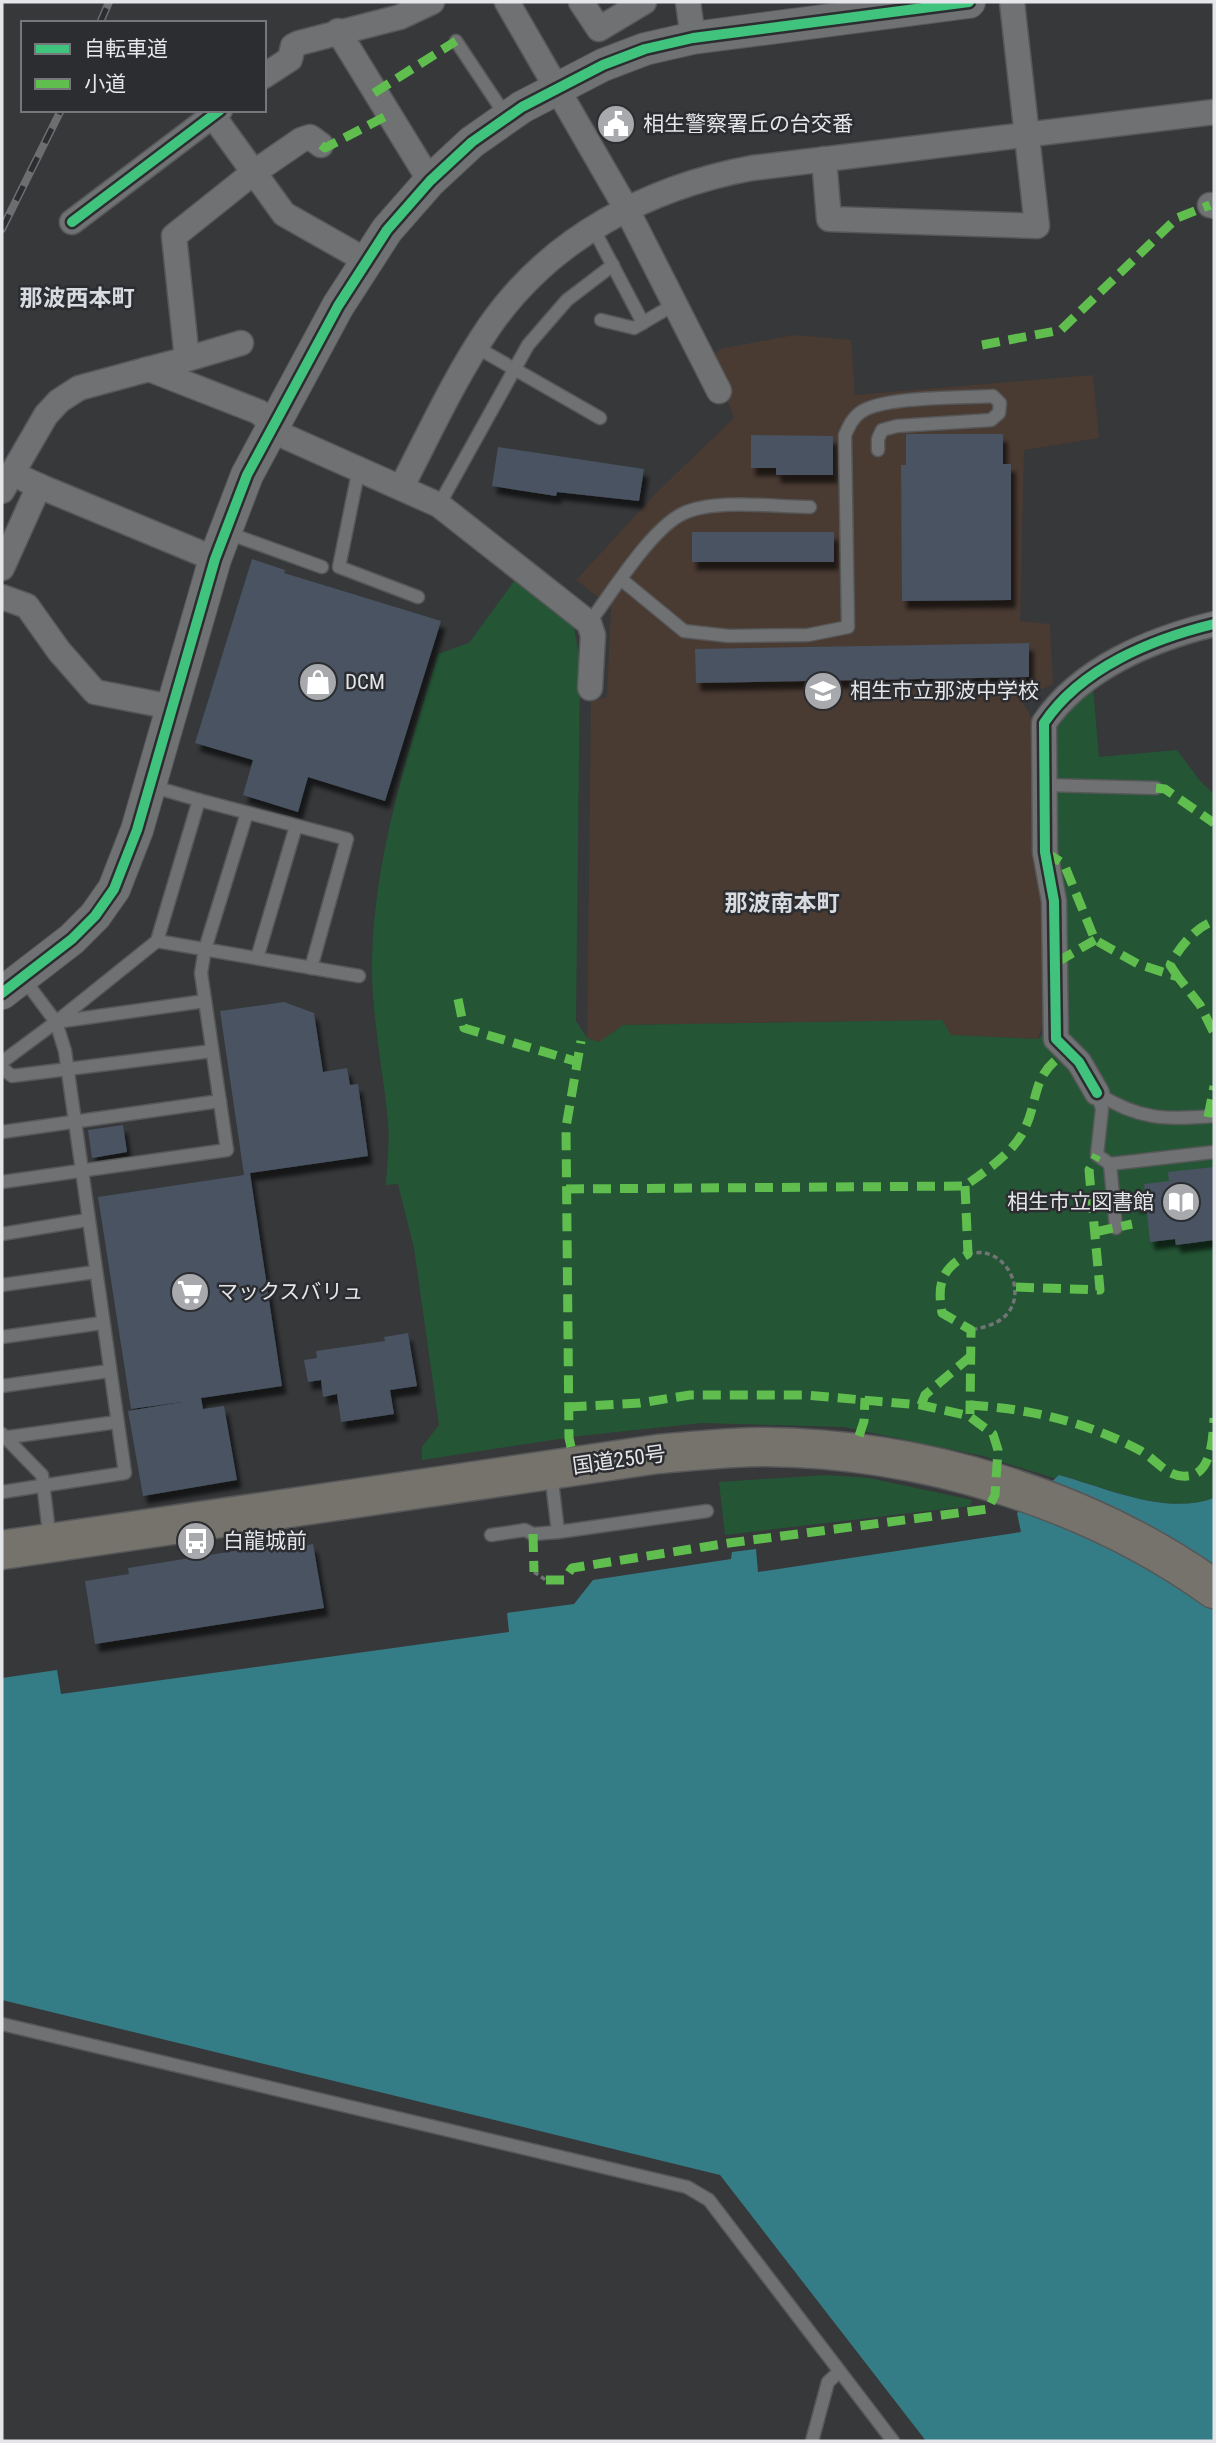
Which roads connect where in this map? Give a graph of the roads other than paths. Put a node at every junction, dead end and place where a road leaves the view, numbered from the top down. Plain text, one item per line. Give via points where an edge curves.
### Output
1 (432, 2) edge
2 (508, 2) edge
3 (581, 2) edge
4 (644, 2) edge
5 (688, 2) edge
6 (969, 2) edge
7 (1012, 2) edge
8 (338, 31) junction
9 (693, 38) junction
10 (456, 41) dead end
11 (266, 75) edge
12 (558, 87) junction
13 (1214, 111) edge
14 (216, 113) edge
15 (506, 116) junction
16 (1028, 134) junction
17 (321, 145) dead end
18 (824, 159) junction
19 (253, 173) junction
20 (430, 181) junction
21 (626, 208) junction
22 (72, 222) dead end
23 (593, 228) junction
24 (367, 261) junction
25 (613, 265) junction
26 (675, 304) junction
27 (600, 320) dead end
28 (643, 323) junction
29 (241, 343) dead end
30 (476, 347) junction
31 (187, 359) junction
32 (513, 369) junction
33 (144, 370) junction
34 (719, 391) dead end
35 (600, 418) dead end
36 (272, 423) junction
37 (878, 450) dead end
38 (359, 468) junction
39 (6, 482) edge
40 (39, 486) junction
41 (402, 486) junction
42 (439, 505) junction
43 (810, 507) dead end
44 (220, 546) junction
45 (322, 567) dead end
46 (2, 568) edge
47 (622, 580) junction
48 (2, 597) edge
49 (418, 597) dead end
50 (589, 624) junction
51 (1214, 625) edge
52 (590, 688) dead end
53 (172, 707) junction
54 (1044, 785) junction
55 (149, 786) junction
56 (1156, 788) dead end
57 (199, 800) junction
58 (247, 813) junction
59 (296, 826) junction
60 (157, 941) junction
61 (205, 949) junction
62 (257, 958) junction
63 (311, 968) junction
64 (359, 976) dead end
65 (12, 985) edge
66 (205, 1000) junction
67 (56, 1021) junction
68 (212, 1051) junction
69 (2, 1062) edge
70 (2, 1068) edge
71 (67, 1070) junction
72 (1097, 1093) junction
73 (220, 1101) junction
74 (1214, 1116) edge
75 (74, 1122) junction
76 (2, 1132) edge
77 (1214, 1152) edge
78 (1110, 1164) junction
79 (80, 1172) junction
80 (2, 1182) edge
81 (87, 1220) junction
82 (1116, 1228) dead end
83 (2, 1234) edge
84 (95, 1272) junction
85 (2, 1285) edge
86 (102, 1323) junction
87 (2, 1337) edge
88 (109, 1371) junction
89 (2, 1386) edge
90 (117, 1422) junction
91 (2, 1437) edge
92 (550, 1470) junction
93 (44, 1486) junction
94 (2, 1492) edge
95 (708, 1511) dead end
96 (558, 1532) junction
97 (491, 1535) dead end
98 (51, 1544) junction
99 (2, 1550) edge
100 (1214, 1589) edge
101 (2, 2024) edge
102 (839, 2372) junction
103 (812, 2441) edge
104 (893, 2441) edge

1 - 8 street via 400,17
2 - 12 street
3 - 4 street via 599,29
5 - 9 street
6 - 9 street
7 - 16 street
8 - 11 street via 293,46 290,59
8 - 20 street
9 - 12 street via 645,49
10 - 15 lane
12 - 15 street
12 - 21 street
13 - 16 street
14 - 19 street
14 - 22 street
15 - 20 street
16 - 18 street
16 - 18 street via 1037,226 829,219
17 - 19 street via 310,137 301,140
18 - 21 street via 716,175
19 - 24 street via 284,214
19 - 31 street via 174,236
20 - 24 street
21 - 23 street
21 - 26 street
23 - 25 lane
23 - 30 street via 534,275
24 - 36 street
25 - 28 lane
25 - 32 lane via 544,323
26 - 28 lane
26 - 34 street
27 - 28 lane via 634,328
29 - 31 street
30 - 32 lane
30 - 41 street
31 - 33 street
32 - 35 lane
32 - 42 lane
33 - 36 street via 259,412
33 - 39 street via 70,392 46,415
36 - 38 street via 284,436
36 - 44 street
37 - 47 lane via 883,430 991,420 999,413 1000,403 993,396 885,403 861,412 851,423 845,435 848,627 808,635 729,636 684,631
38 - 41 street
38 - 49 lane via 339,567
39 - 40 street
40 - 44 street
40 - 46 street
41 - 42 street
42 - 50 street
43 - 47 lane via 709,506 681,514 651,540
44 - 45 lane
44 - 53 street
47 - 50 lane
48 - 53 street via 27,606 95,692
50 - 52 street via 593,635
51 - 54 street via 1154,641 1091,678 1056,706 1044,723
53 - 55 street
54 - 56 lane
54 - 72 street via 1045,852 1056,943 1056,1039 1079,1062
55 - 57 lane
55 - 65 street via 114,889 72,939
57 - 58 lane
57 - 60 lane
58 - 59 lane
58 - 61 lane
59 - 62 lane
59 - 63 lane via 346,839
60 - 61 lane
60 - 67 lane
61 - 62 lane
61 - 66 lane via 201,973
62 - 63 lane
63 - 64 lane
65 - 67 lane
66 - 67 lane
66 - 68 lane
67 - 69 lane
67 - 71 lane
68 - 71 lane
68 - 73 lane
70 - 71 lane via 12,1076
71 - 75 lane
72 - 74 lane via 1122,1110 1154,1118
72 - 78 lane via 1102,1109 1097,1155
73 - 75 lane
73 - 79 lane via 227,1150
75 - 76 lane
75 - 79 lane
77 - 78 lane
78 - 82 lane
79 - 80 lane
79 - 81 lane
81 - 83 lane
81 - 84 lane
84 - 85 lane
84 - 86 lane
86 - 87 lane
86 - 88 lane
88 - 89 lane
88 - 90 lane
90 - 91 lane
90 - 93 lane via 125,1473
91 - 93 lane via 42,1475
92 - 96 lane
92 - 98 highway, 国道250号
92 - 100 highway, 国道250号 via 658,1454 764,1447 850,1453 978,1479 1084,1517
93 - 94 lane
93 - 98 lane
95 - 96 lane
96 - 97 lane
98 - 99 highway, 国道250号
101 - 102 lane via 687,2187 709,2200
102 - 103 lane via 828,2382
102 - 104 lane

